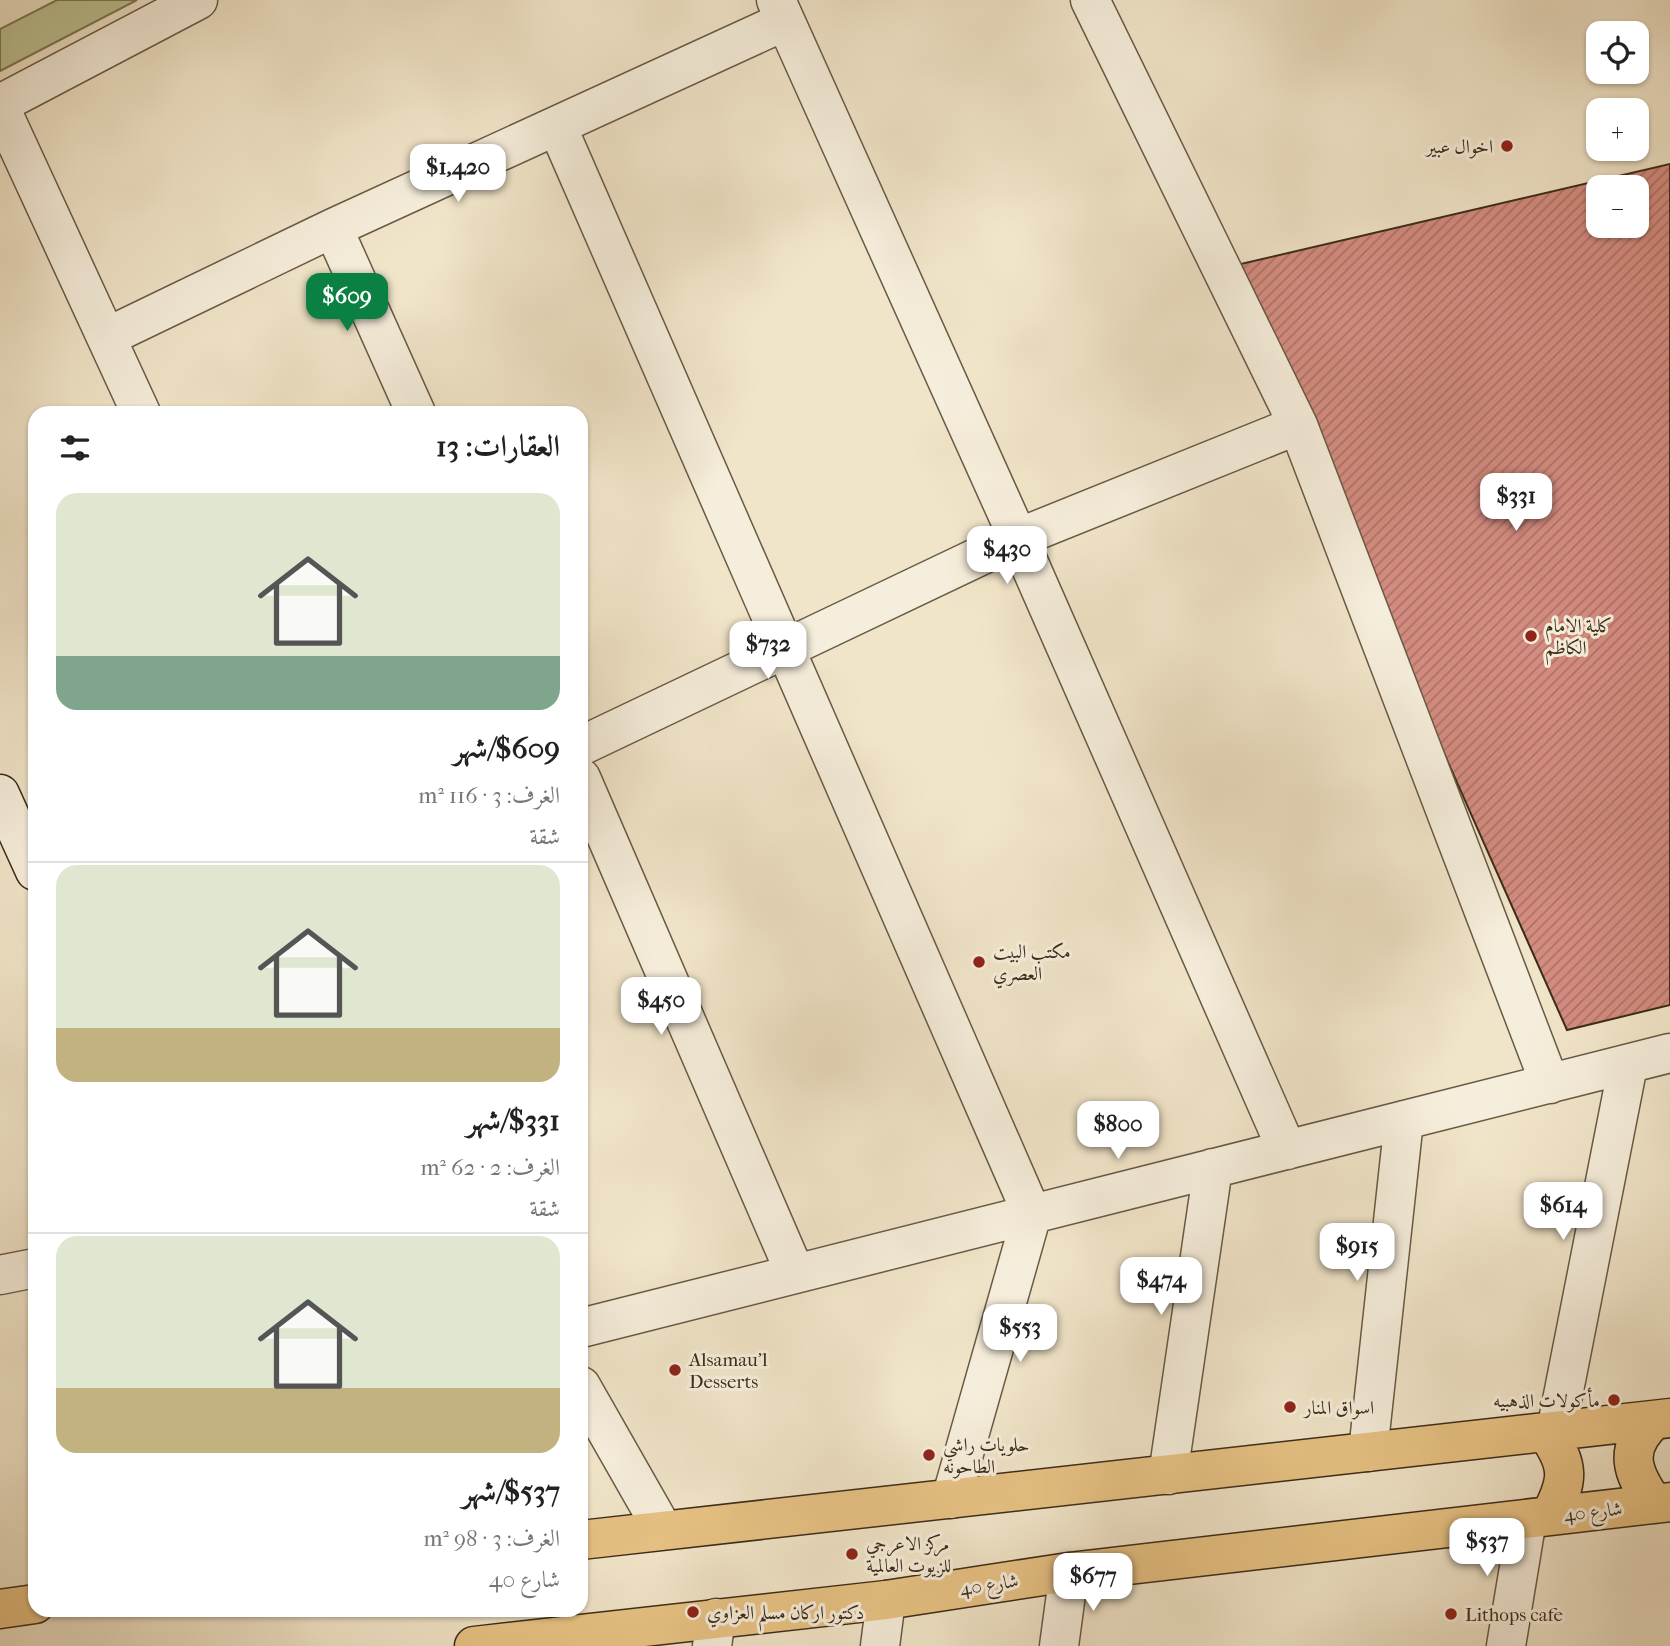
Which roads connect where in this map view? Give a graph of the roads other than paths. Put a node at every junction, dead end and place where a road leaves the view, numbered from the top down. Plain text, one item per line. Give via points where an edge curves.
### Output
1 (198, 0) edge
2 (1090, 0) edge
3 (781, 10) edge
4 (0, 105) edge
5 (557, 126) junction
6 (333, 228) junction
7 (107, 337) junction
8 (138, 406) edge
9 (413, 406) edge
10 (1298, 425) junction
11 (1018, 538) junction
12 (786, 649) junction
13 (588, 743) edge
14 (0, 794) edge
15 (588, 795) edge
16 (28, 856) edge
17 (1670, 1052) edge
18 (1628, 1065) junction
19 (1550, 1084) junction
20 (1404, 1120) junction
21 (1287, 1150) junction
22 (1213, 1168) junction
23 (1032, 1214) junction
24 (28, 1269) edge
25 (795, 1273) junction
26 (0, 1275) edge
27 (588, 1326) edge
28 (588, 1398) edge
29 (1662, 1419) edge
30 (1551, 1432) junction
31 (1368, 1452) junction
32 (1168, 1475) junction
33 (951, 1499) junction
34 (1662, 1503) edge
35 (1538, 1518) junction
36 (663, 1530) junction
37 (588, 1539) edge
38 (1069, 1572) junction
39 (886, 1600) junction
40 (28, 1605) edge
41 (0, 1608) edge
42 (714, 1632) edge
43 (511, 1644) edge
44 (474, 1646) edge
45 (880, 1646) edge
46 (1059, 1646) edge
47 (1506, 1646) edge

1 - 4 street
2 - 10 street
3 - 5 street
3 - 11 street
4 - 7 street
5 - 6 street
5 - 12 street
6 - 7 street
6 - 9 street
7 - 8 street
10 - 11 street
10 - 19 street
11 - 12 street
11 - 21 street
12 - 13 street
12 - 23 street
14 - 16 street
15 - 25 street
17 - 18 street
18 - 19 street
18 - 30 street
19 - 20 street
20 - 21 street
20 - 31 street
21 - 22 street
22 - 23 street
22 - 32 street
23 - 25 street
23 - 33 street
24 - 26 street
25 - 27 street
28 - 36 street
29 - 30 main road
29 - 34 main road via 1642,1430 1633,1454 1637,1479
30 - 31 main road
30 - 35 main road via 1565,1464 1563,1489
31 - 32 main road
32 - 33 main road
33 - 36 main road
34 - 35 main road, شارع 40
35 - 38 main road, شارع 40
35 - 47 street
36 - 37 main road
38 - 39 main road, شارع 40
38 - 46 street
39 - 42 main road, شارع 40
39 - 45 street
40 - 41 main road
42 - 43 main road, شارع 40
43 - 44 main road, شارع 40

